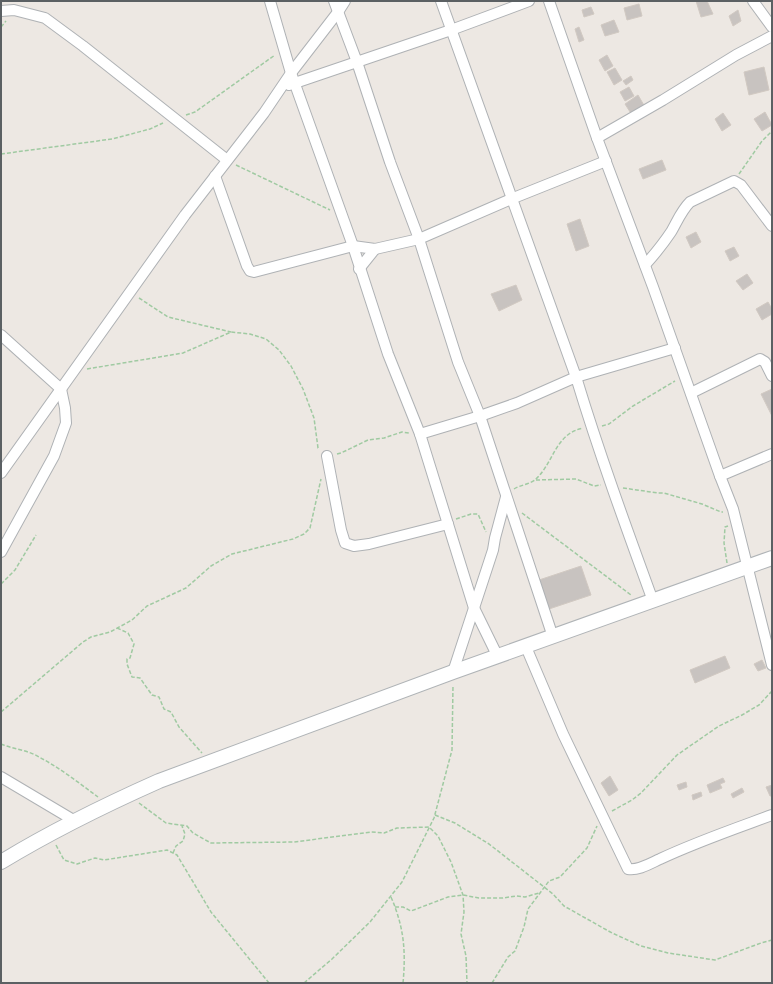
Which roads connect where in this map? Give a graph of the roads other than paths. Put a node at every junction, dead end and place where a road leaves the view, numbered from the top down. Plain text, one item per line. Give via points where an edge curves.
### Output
1 (270, 1) edge
2 (334, 1) edge
3 (345, 1) edge
4 (441, 1) edge
5 (529, 1) edge
6 (549, 1) edge
7 (753, 1) edge
8 (1, 11) edge
9 (338, 12) junction
10 (772, 27) edge
11 (451, 30) junction
12 (772, 36) edge
13 (357, 62) junction
14 (291, 73) junction
15 (295, 84) junction
16 (281, 88) junction
17 (597, 138) junction
18 (227, 160) junction
19 (606, 161) junction
20 (214, 176) junction
21 (511, 199) junction
22 (772, 226) edge
23 (419, 239) junction
24 (353, 246) junction
25 (375, 249) junction
26 (645, 265) junction
27 (359, 269) junction
28 (1, 335) edge
29 (675, 348) junction
30 (772, 376) edge
31 (576, 377) junction
32 (61, 389) junction
33 (691, 393) junction
34 (480, 416) junction
35 (420, 434) junction
36 (772, 454) edge
37 (327, 456) road end
38 (1, 473) edge
39 (720, 476) junction
40 (507, 500) junction
41 (448, 524) junction
42 (1, 552) edge
43 (772, 558) edge
44 (748, 567) junction
45 (648, 603) junction
46 (474, 608) junction
47 (553, 637) junction
48 (526, 647) junction
49 (498, 657) junction
50 (772, 665) edge
51 (453, 672) junction
52 (1, 777) edge
53 (772, 815) edge
54 (75, 821) junction
55 (1, 862) edge

1 - 14 street
2 - 9 street
3 - 9 street
4 - 11 street
5 - 11 street
6 - 17 street
7 - 10 street
8 - 18 street via 14,10 45,18
9 - 13 street
9 - 14 street
11 - 13 street
11 - 21 street
12 - 17 street
13 - 15 street
13 - 23 street
14 - 15 street
14 - 16 street
15 - 16 street
15 - 24 street
16 - 18 street
17 - 19 street
18 - 20 street
19 - 21 street
19 - 26 street
20 - 24 street via 250,271 258,272
20 - 32 street
21 - 23 street
21 - 31 street
22 - 26 street via 741,185 734,181 690,202 659,250
23 - 25 street
23 - 34 street via 458,362
24 - 25 street
24 - 27 street
25 - 27 street
26 - 29 street
27 - 35 street via 388,354
28 - 32 street
29 - 31 street
29 - 33 street
30 - 33 street via 765,362 760,359
31 - 34 street
31 - 45 street
32 - 38 street
32 - 42 street via 66,423 54,456
33 - 39 street
34 - 35 street
34 - 40 street
35 - 41 street
36 - 39 street
37 - 41 street via 341,530 346,543 354,546 369,544
39 - 44 street via 737,520
40 - 46 street
40 - 47 street
41 - 46 street
43 - 44 main road
44 - 45 main road
44 - 50 street
45 - 47 main road
46 - 49 street
46 - 51 street
47 - 48 main road
48 - 49 main road
48 - 53 street via 563,734 628,869 645,865
49 - 51 main road
51 - 54 main road via 209,762 128,795
52 - 54 street
54 - 55 main road

